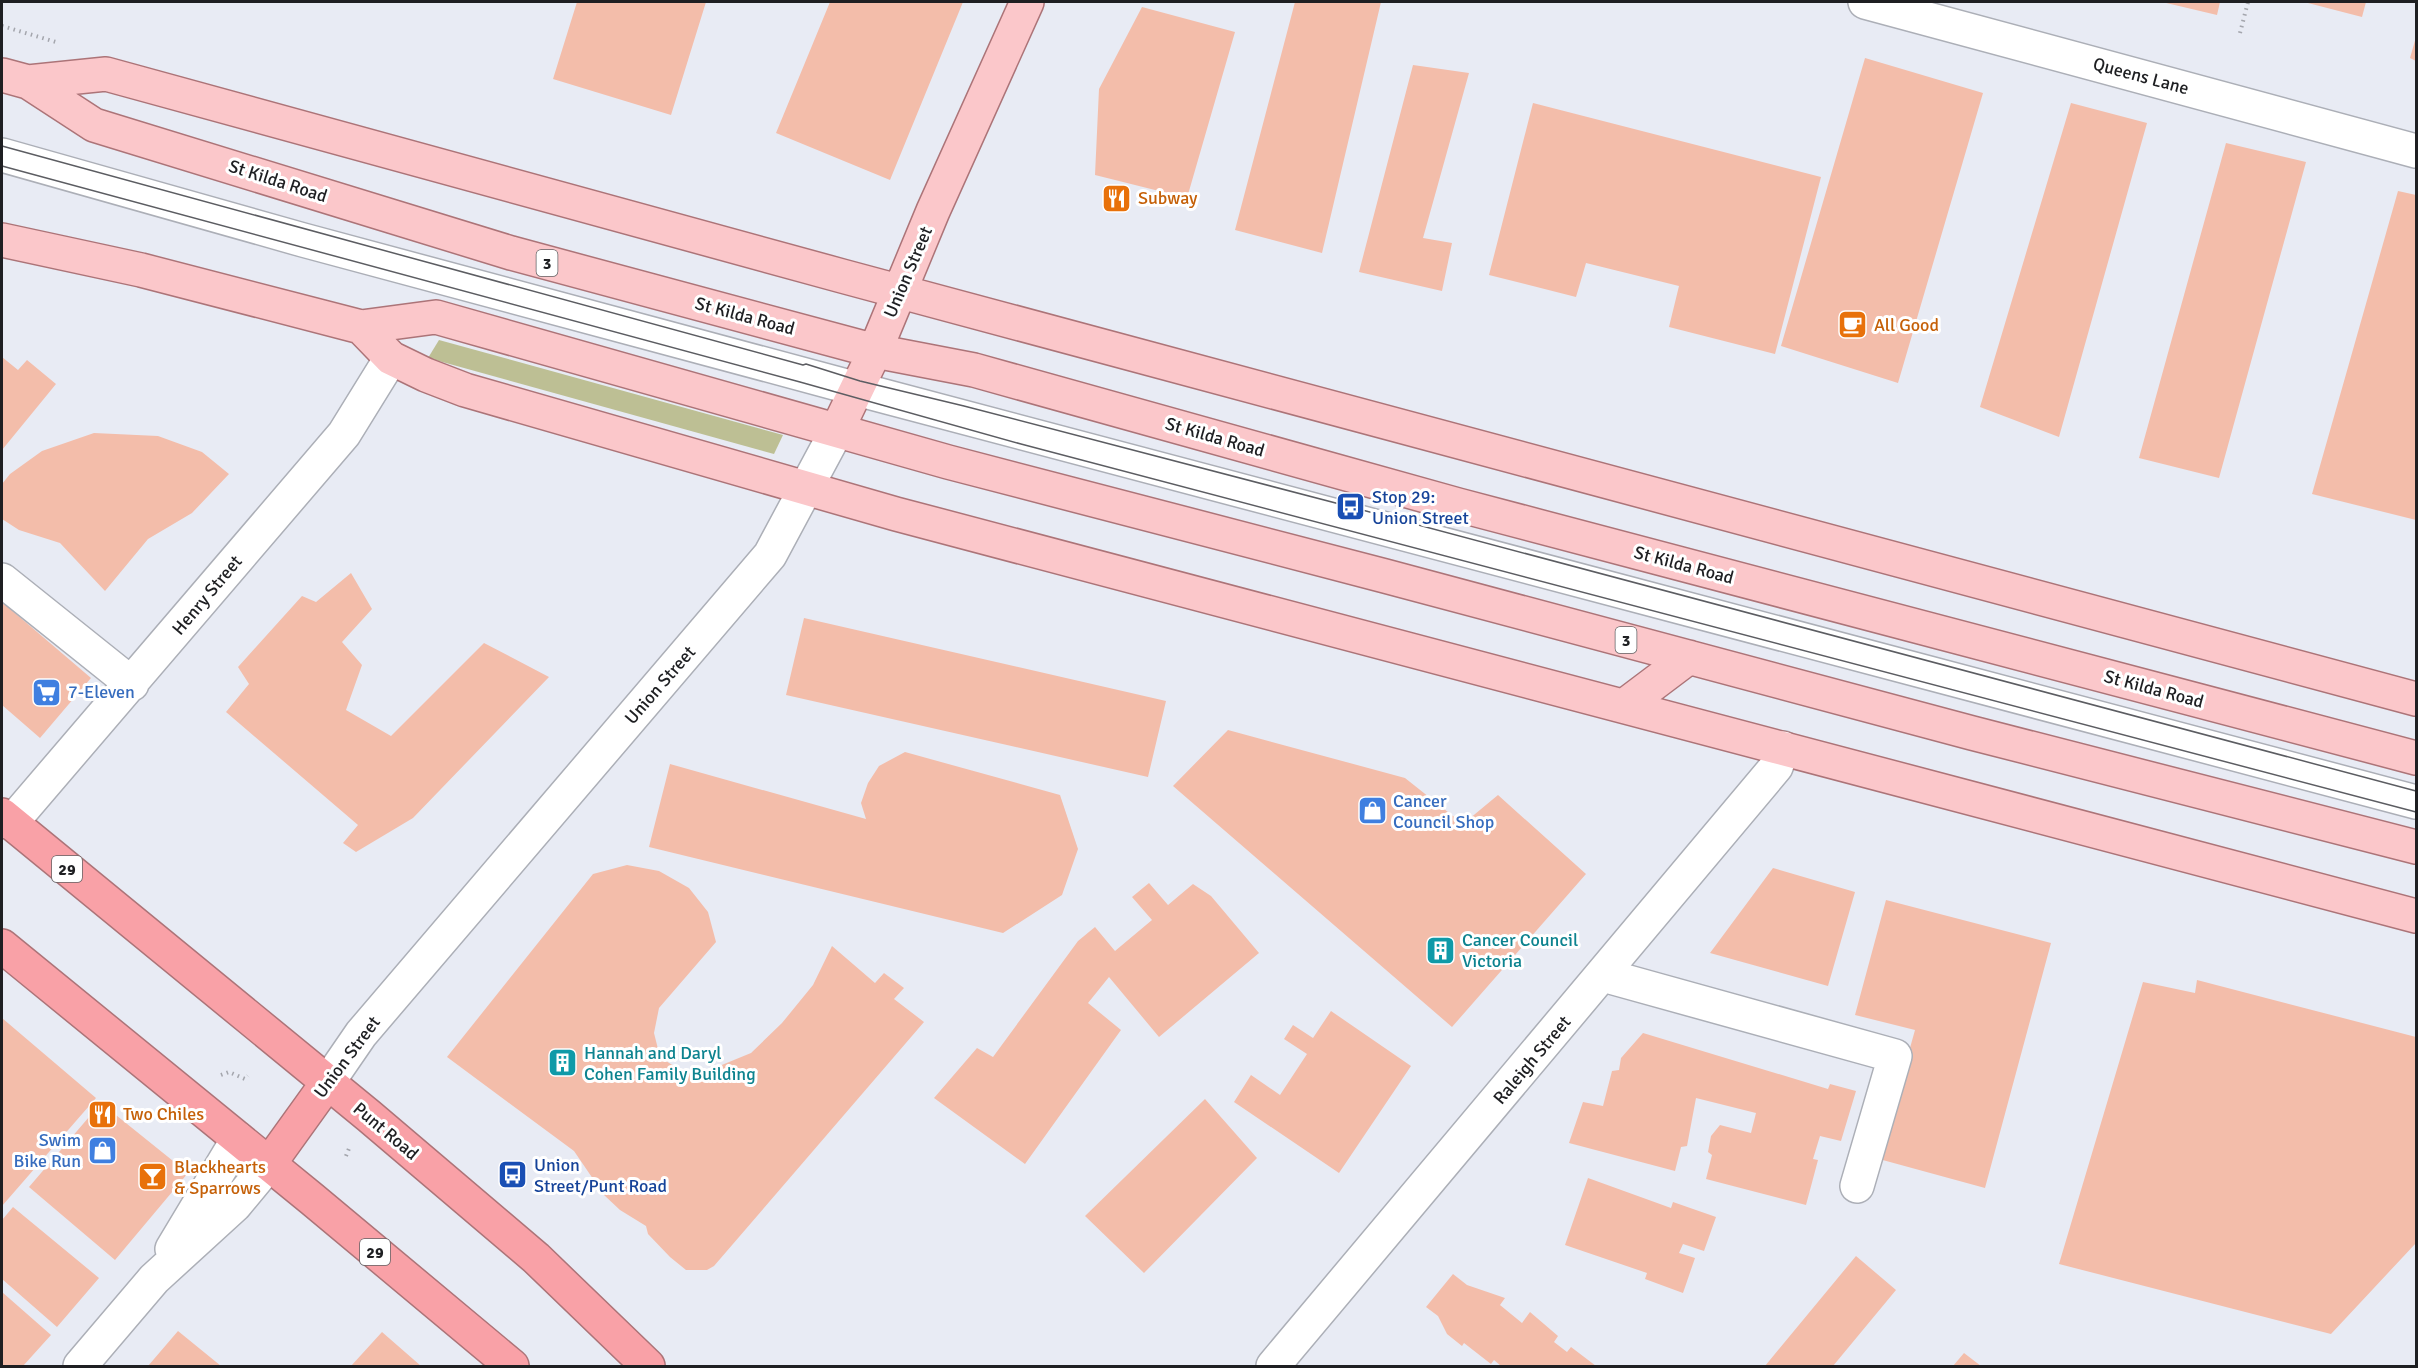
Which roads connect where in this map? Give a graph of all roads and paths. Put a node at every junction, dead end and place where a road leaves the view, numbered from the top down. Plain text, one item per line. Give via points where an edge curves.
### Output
1 (1027, 2) edge
2 (1865, 2) edge
3 (2248, 2) edge
4 (2240, 33) dead end
5 (14, 78) edge
6 (2416, 151) edge
7 (2, 155) edge
8 (2, 240) edge
9 (899, 291) junction
10 (361, 327) junction
11 (874, 351) junction
12 (391, 358) junction
13 (857, 390) junction
14 (837, 430) junction
15 (807, 490) junction
16 (2, 580) edge
17 (1689, 657) junction
18 (132, 684) junction
19 (2416, 699) edge
20 (1624, 706) junction
21 (1783, 748) junction
22 (2416, 758) edge
23 (2416, 802) edge
24 (6, 819) edge
25 (2416, 847) edge
26 (2416, 916) edge
27 (2, 946) edge
28 (1603, 975) junction
29 (221, 1076) dead end
30 (248, 1076) dead end
31 (327, 1082) junction
32 (238, 1139) junction
33 (269, 1164) junction
34 (1857, 1186) dead end
35 (154, 1279) junction
36 (80, 1366) edge
37 (512, 1366) edge
38 (648, 1366) edge
39 (1274, 1366) edge

1 - 9 main road, Union Street
2 - 6 street, Queens Lane
3 - 4 path
5 - 9 main road, St Kilda Road via 106,74
5 - 11 main road, St Kilda Road / 3 via 94,125 511,254
7 - 13 street
8 - 10 main road, 3 via 141,270
9 - 11 main road, Union Street
9 - 19 main road, St Kilda Road
10 - 12 main road
10 - 14 main road, 3 via 436,317
11 - 13 main road, Union Street
11 - 22 main road, St Kilda Road / 3 via 974,370 1456,505
12 - 15 main road via 426,375 503,402
12 - 18 street, Henry Street via 344,434
13 - 14 main road, Union Street
13 - 23 street
14 - 15 street, Union Street
14 - 17 main road, 3
15 - 20 main road
15 - 31 street, Union Street via 770,555 361,1034
16 - 18 street
17 - 20 main road
17 - 25 main road, 3
18 - 24 street, Henry Street
20 - 21 main road
21 - 26 main road
21 - 28 street, Raleigh Street via 1776,767
24 - 31 highway, Punt Road / 29
27 - 32 highway, 29
28 - 34 street via 1895,1056
28 - 39 street, Raleigh Street
29 - 30 path via 229,1072 245,1079
31 - 33 highway, Union Street
31 - 38 highway, Punt Road / 29 via 536,1258
32 - 33 highway, 29
32 - 35 street, Union Street
33 - 35 street, Union Street via 235,1204
33 - 37 highway, 29
35 - 36 street, Union Street

